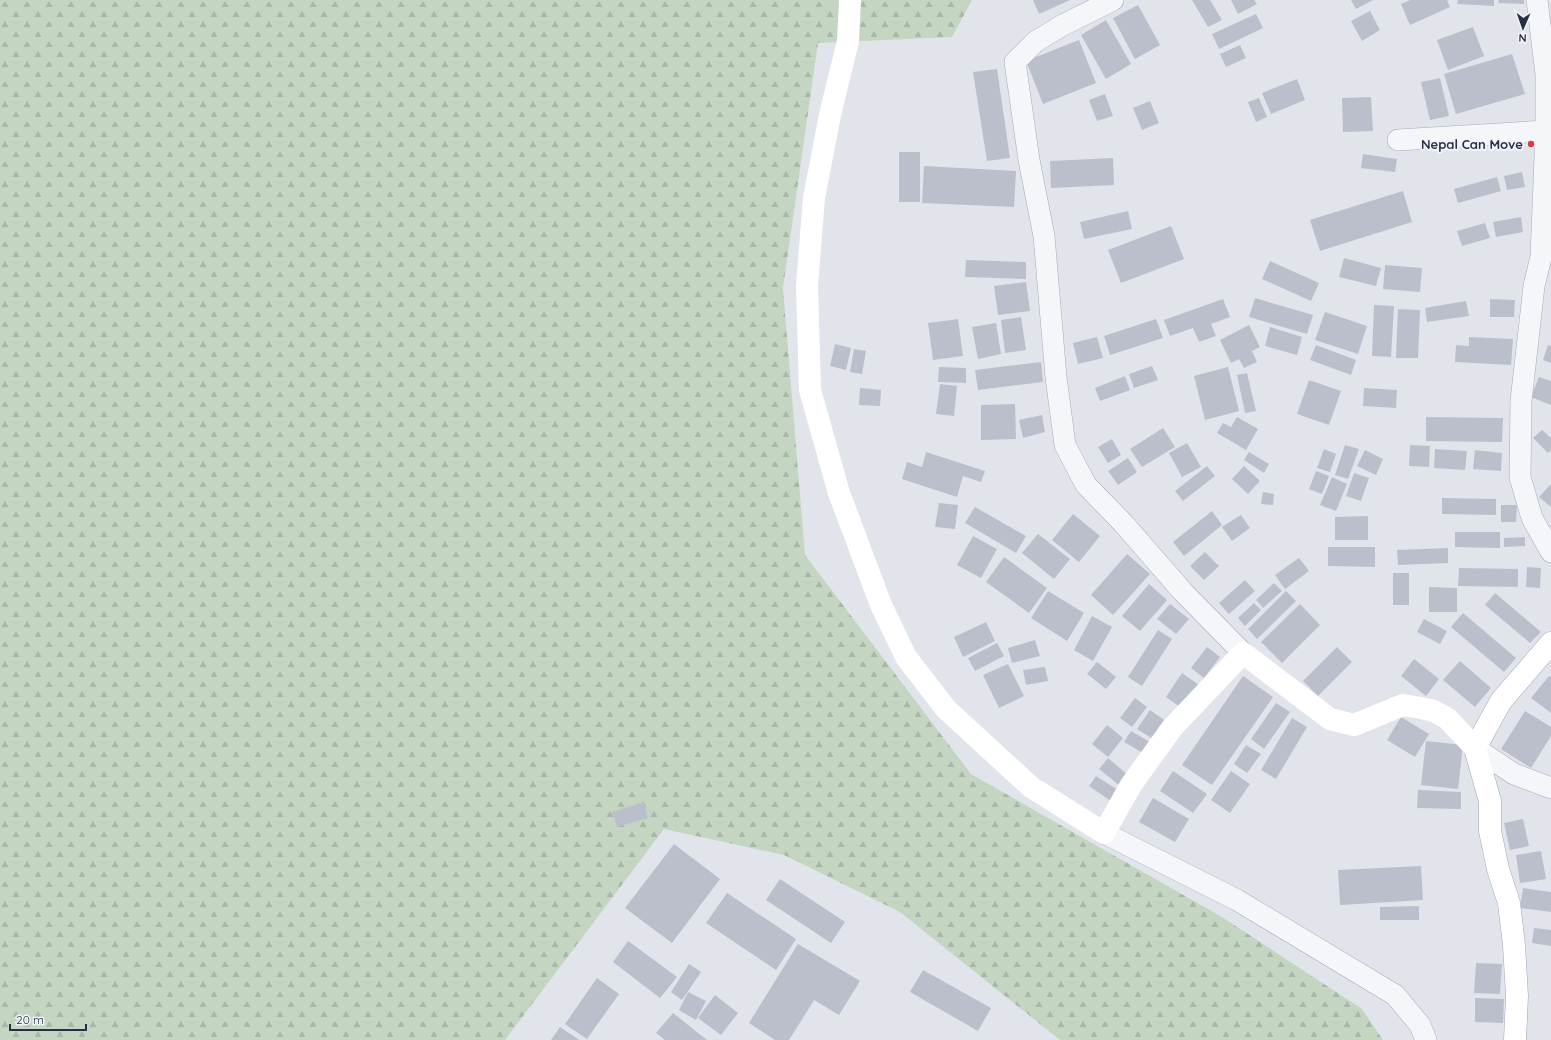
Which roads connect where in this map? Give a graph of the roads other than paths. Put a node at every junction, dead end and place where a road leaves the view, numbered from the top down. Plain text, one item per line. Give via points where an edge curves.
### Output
1 (850, 0) edge
2 (1113, 0) edge
3 (1537, 0) edge
4 (1546, 131) junction
5 (1398, 140) dead end
6 (1551, 552) edge
7 (1551, 643) edge
8 (1244, 653) junction
9 (1475, 748) junction
10 (1551, 788) edge
11 (1104, 833) junction
12 (1426, 1040) edge
13 (1514, 1040) edge

1 - 11 main road via 848,41 814,198 807,286 810,390 839,493 881,606 906,657 946,709 1032,787
2 - 8 street via 1061,26 1036,42 1015,62 1028,153 1044,236 1056,378 1065,445 1086,485 1183,592
3 - 4 street via 1546,74
4 - 5 street
4 - 6 street via 1541,257 1534,286 1520,401 1520,477 1532,518
7 - 9 main road via 1501,701
8 - 9 main road via 1330,719 1354,725 1403,705 1421,708 1434,711 1448,719
8 - 11 main road via 1172,728 1132,784
9 - 10 street via 1514,774
9 - 13 main road via 1490,801 1490,831 1498,869 1509,903 1517,996
11 - 12 street via 1237,900 1395,995 1420,1024

